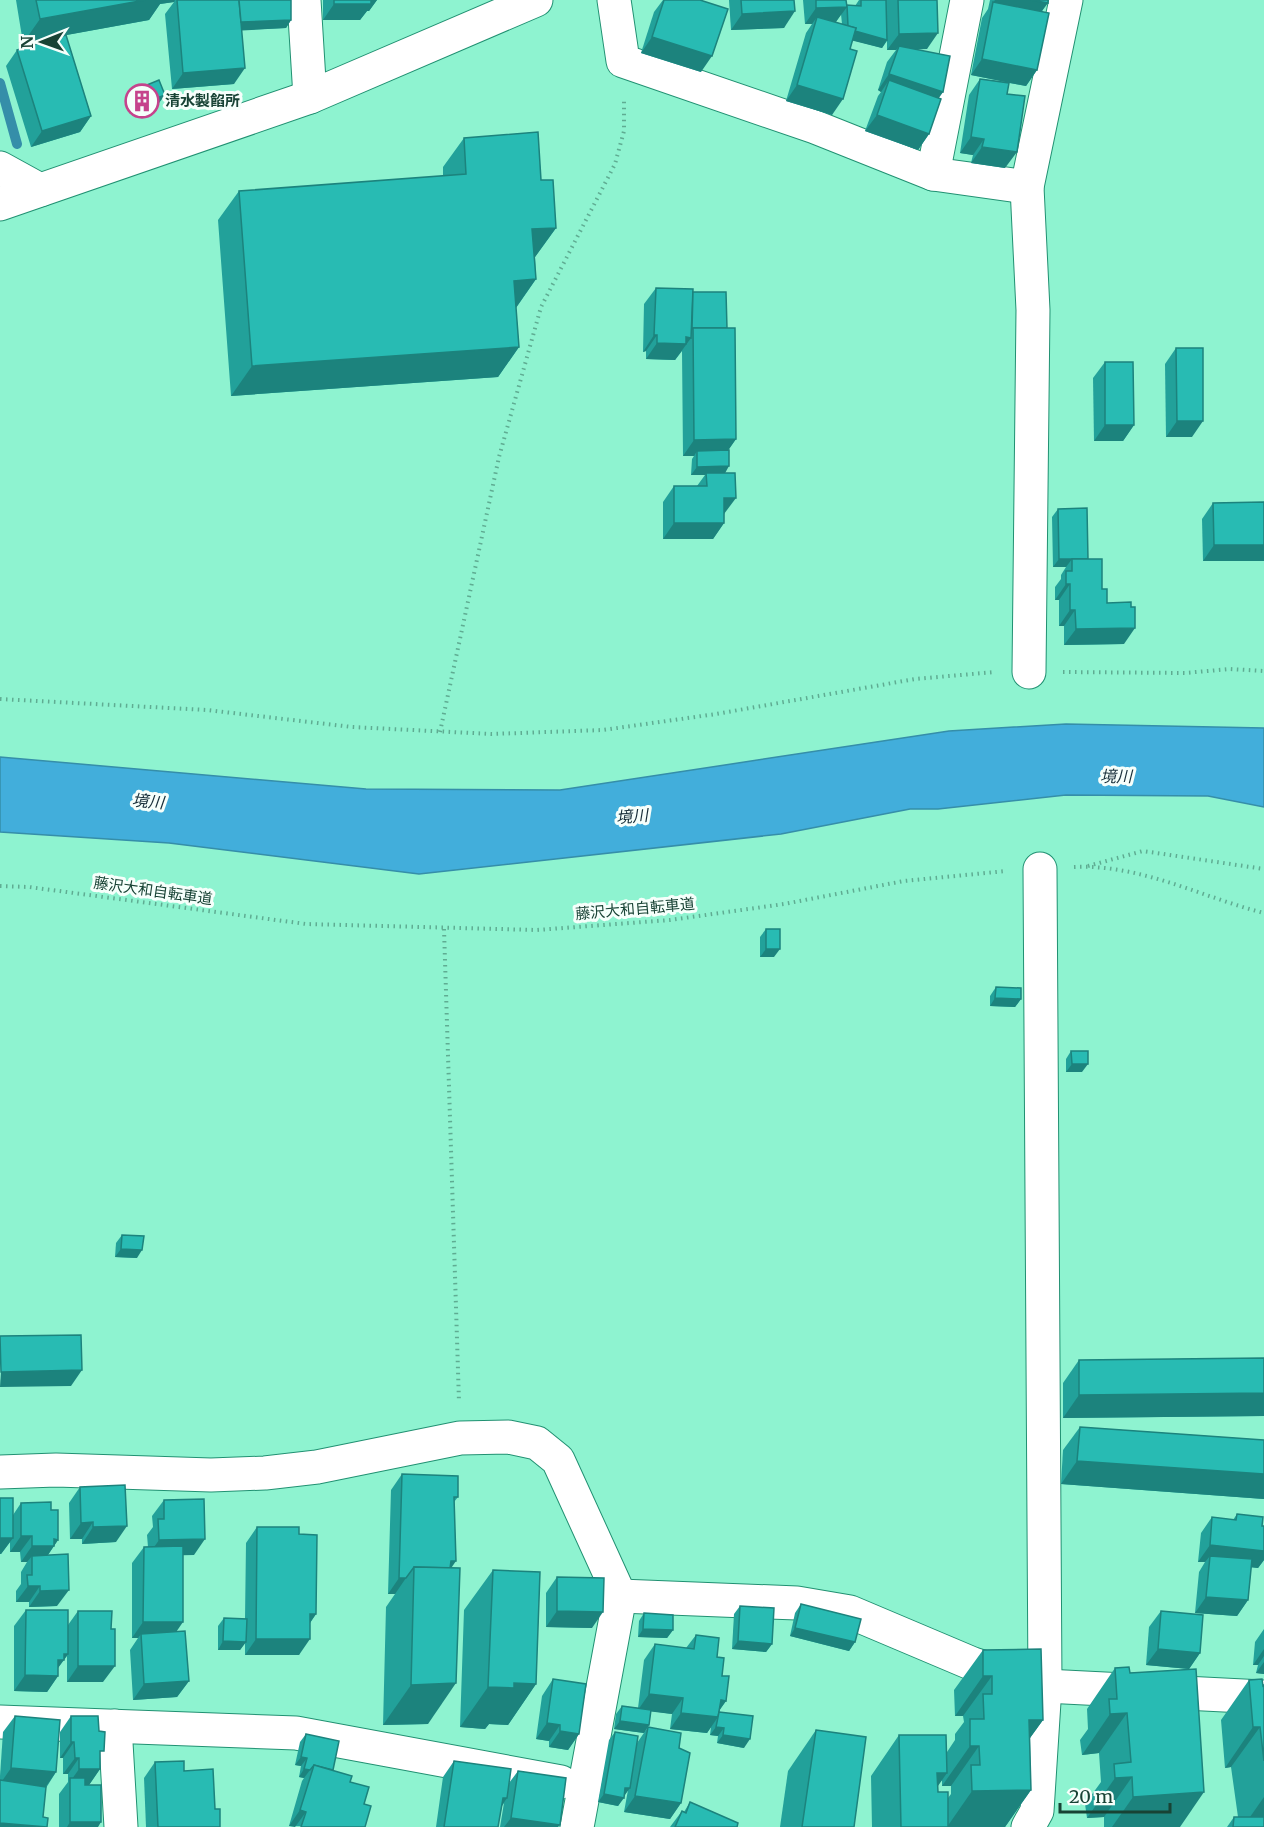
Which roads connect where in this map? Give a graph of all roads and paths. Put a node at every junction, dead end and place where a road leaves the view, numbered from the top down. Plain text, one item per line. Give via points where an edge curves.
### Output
1 (304, 0) edge
2 (536, 0) edge
3 (614, 0) edge
4 (967, 0) edge
5 (1066, 0) edge
6 (623, 61) junction
7 (310, 97) junction
8 (0, 168) edge
9 (933, 174) junction
10 (1027, 187) junction
11 (40, 190) junction
12 (0, 204) edge
13 (1264, 671) edge
14 (1029, 672) junction
15 (0, 699) edge
16 (440, 732) junction
17 (1084, 867) junction
18 (1040, 869) junction
19 (1264, 869) edge
20 (0, 886) edge
21 (1264, 914) edge
22 (444, 929) junction
23 (460, 1438) junction
24 (0, 1472) edge
25 (620, 1596) junction
26 (1045, 1686) junction
27 (1264, 1697) edge
28 (0, 1722) edge
29 (115, 1726) junction
30 (583, 1785) junction
31 (121, 1827) edge
32 (577, 1827) edge
33 (1028, 1827) edge

1 - 7 street
2 - 7 street
3 - 6 street
4 - 9 street
5 - 10 street
6 - 9 street
6 - 16 path via 624,131 615,165 541,307 498,457
7 - 11 street
8 - 11 street
9 - 10 street
10 - 14 street via 1033,310
11 - 12 street
13 - 14 path
14 - 16 path via 915,679 603,730
15 - 16 path via 207,710 352,727
17 - 18 path, 藤沢大和自転車道
17 - 19 path via 1143,851
17 - 21 path, 藤沢大和自転車道 via 1157,877
18 - 22 path, 藤沢大和自転車道 via 904,880 784,904 670,920 537,930
18 - 26 street
20 - 22 path, 藤沢大和自転車道 via 306,924
22 - 23 path
23 - 24 street via 317,1467 265,1473
23 - 25 street via 508,1437 537,1443 558,1460
25 - 26 street via 797,1603 850,1612 973,1664
25 - 30 street
26 - 27 street
26 - 33 street via 1037,1811
28 - 29 street
29 - 30 street via 296,1733
29 - 31 street
30 - 32 street

